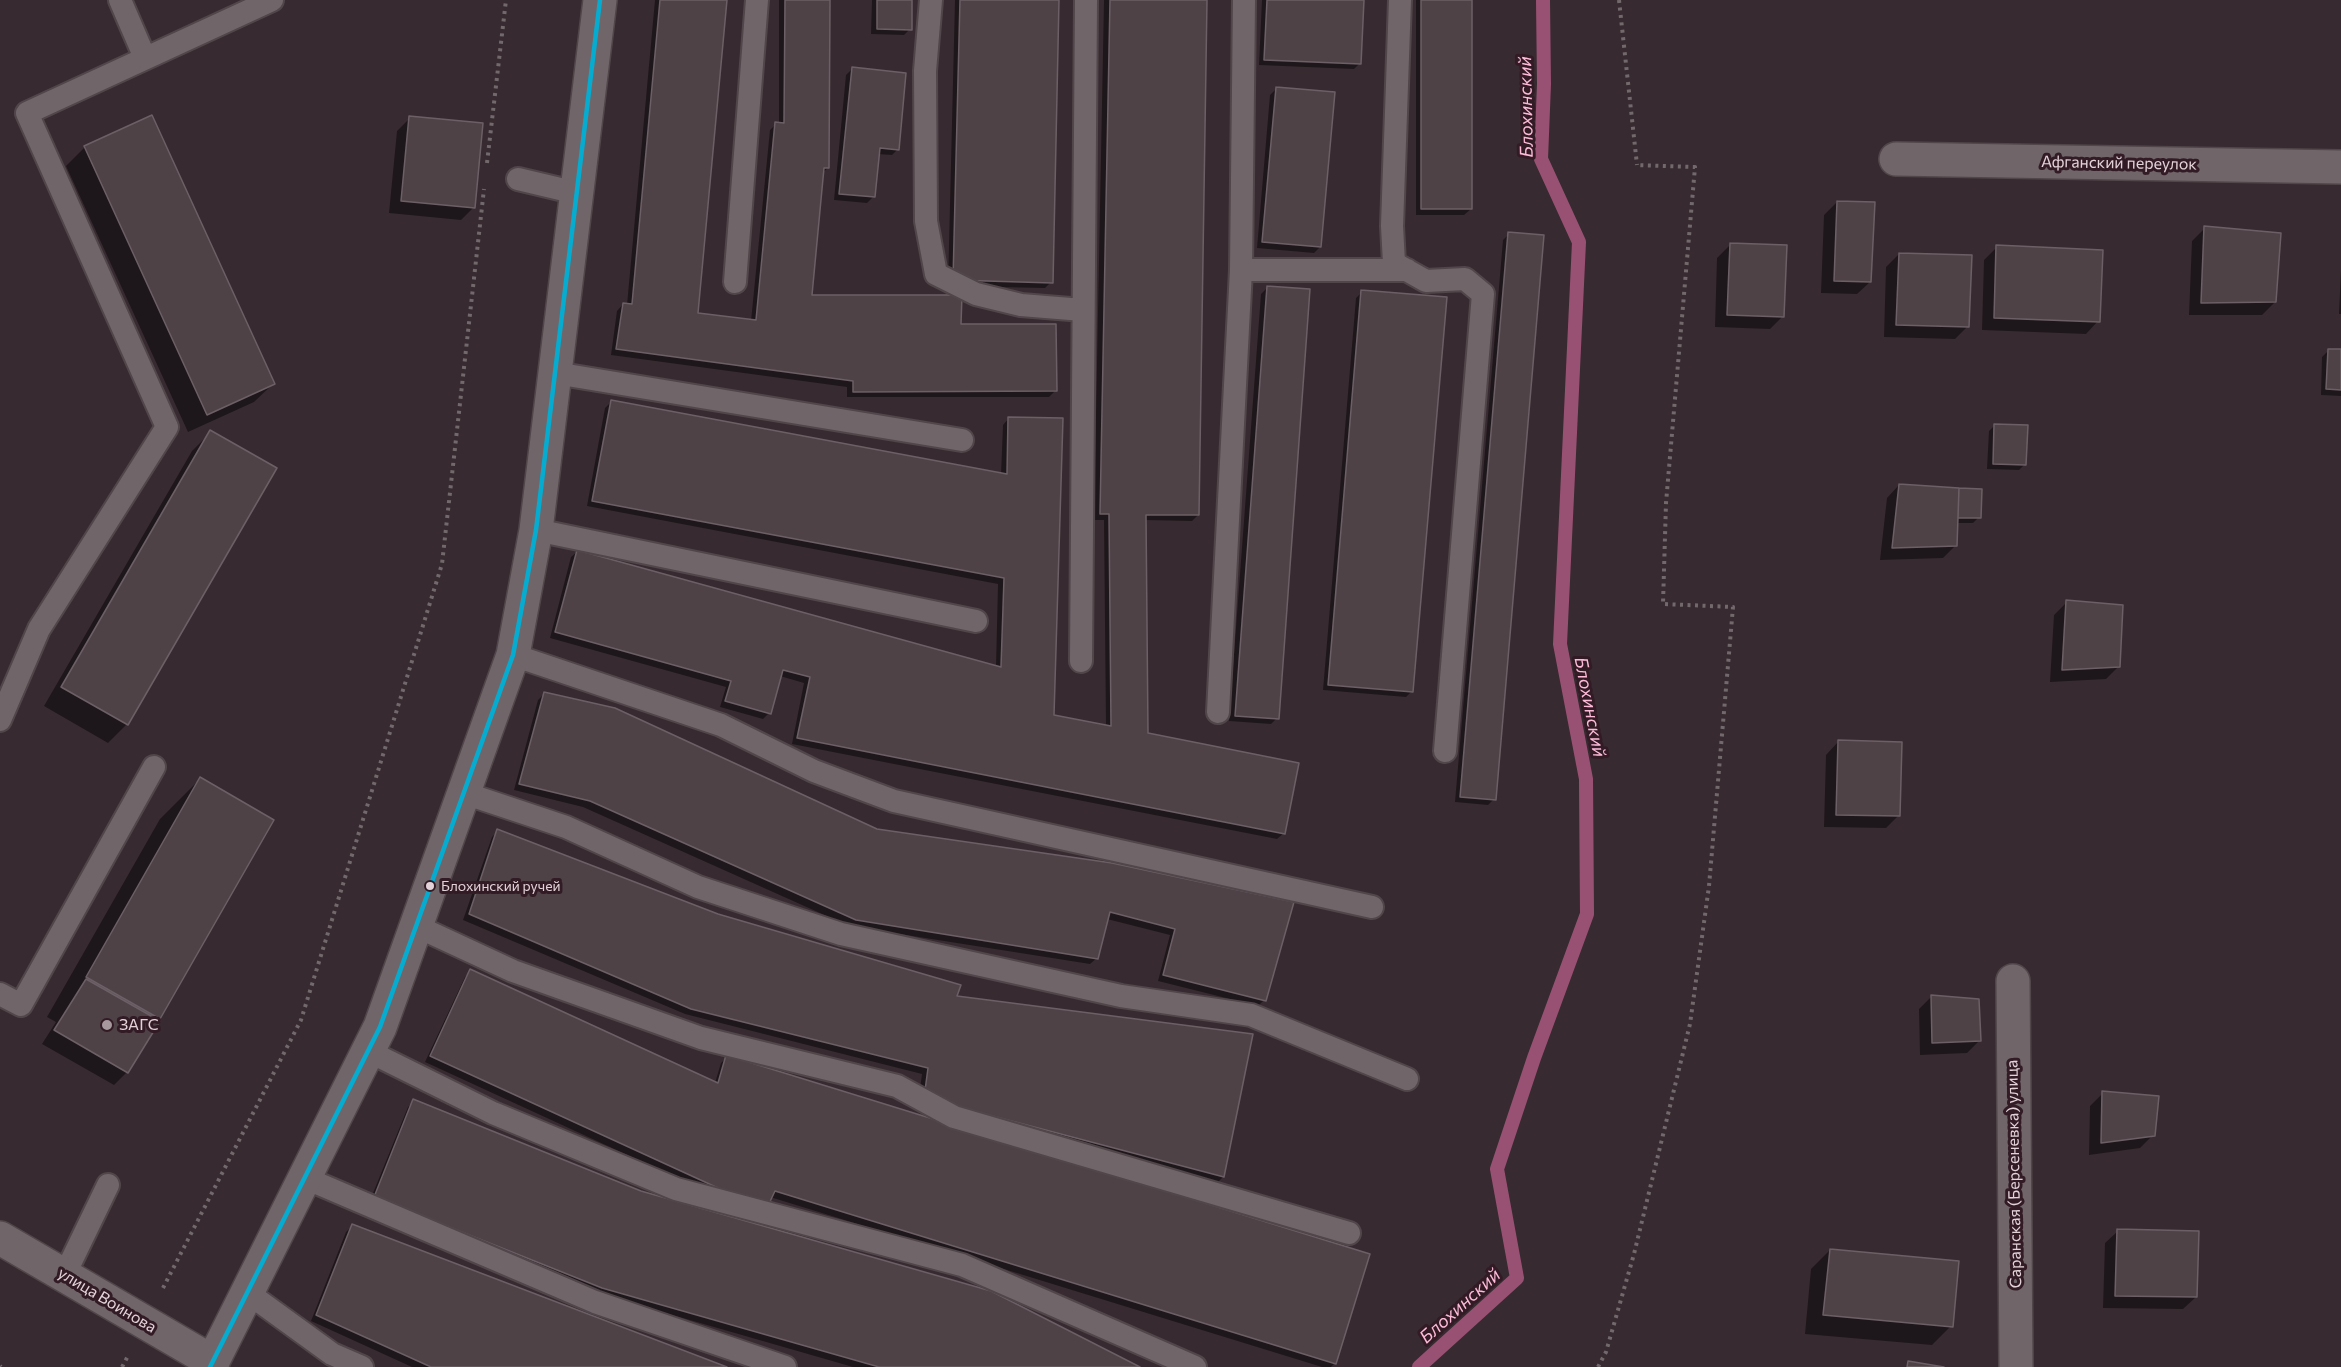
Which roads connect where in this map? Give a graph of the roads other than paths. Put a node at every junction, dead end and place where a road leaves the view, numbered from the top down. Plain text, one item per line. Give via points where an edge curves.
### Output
1 (120, 0) edge
2 (272, 0) edge
3 (600, 0) edge
4 (757, 0) edge
5 (931, 0) edge
6 (1086, 0) edge
7 (1244, 0) edge
8 (1400, 0) edge
9 (145, 58) junction
10 (1896, 159) dead end
11 (2341, 168) edge
12 (518, 179) dead end
13 (577, 193) junction
14 (1241, 270) junction
15 (1407, 270) junction
16 (735, 282) dead end
17 (1083, 310) junction
18 (555, 373) junction
19 (962, 440) dead end
20 (536, 530) junction
21 (976, 621) dead end
22 (513, 655) junction
23 (1081, 661) dead end
24 (1218, 712) dead end
25 (0, 720) edge
26 (1445, 751) dead end
27 (154, 767) dead end
28 (464, 793) junction
29 (1372, 907) dead end
30 (416, 926) junction
31 (2013, 981) dead end
32 (0, 994) edge
33 (368, 1051) junction
34 (1407, 1079) dead end
35 (305, 1178) junction
36 (108, 1185) dead end
37 (1349, 1233) dead end
38 (0, 1238) edge
39 (65, 1274) junction
40 (248, 1293) junction
41 (211, 1365) edge
42 (362, 1367) edge
43 (785, 1367) edge
44 (1195, 1367) edge
45 (2016, 1367) edge

1 - 9 lane
2 - 9 lane
3 - 13 street
4 - 16 lane
5 - 17 lane via 924,71 927,221 936,274 976,294 1021,304
6 - 17 lane
7 - 14 lane
8 - 15 lane via 1392,226 1394,262
9 - 25 lane via 27,113 167,427 39,629
10 - 11 street, Афганский переулок
12 - 13 lane
13 - 18 street
14 - 15 lane
14 - 24 lane
15 - 26 lane via 1426,281 1465,279 1483,294
17 - 23 lane
18 - 19 lane
18 - 20 street
20 - 21 lane
20 - 22 street
22 - 28 street
22 - 29 lane via 722,725 814,771 894,801
27 - 32 lane via 21,1005
28 - 30 street
28 - 34 lane via 566,827 698,887 841,934 1121,996 1251,1015
30 - 33 street via 381,1027
30 - 37 lane via 513,971 701,1038 897,1086 954,1118
31 - 45 street, Саранская (Берсеневка) улица
33 - 35 street
33 - 44 lane via 493,1113 676,1189 962,1265
35 - 40 street
35 - 43 lane via 595,1302
36 - 39 lane
38 - 39 street, улица Воинова
39 - 41 street, улица Воинова
40 - 41 street
40 - 42 lane via 332,1354

